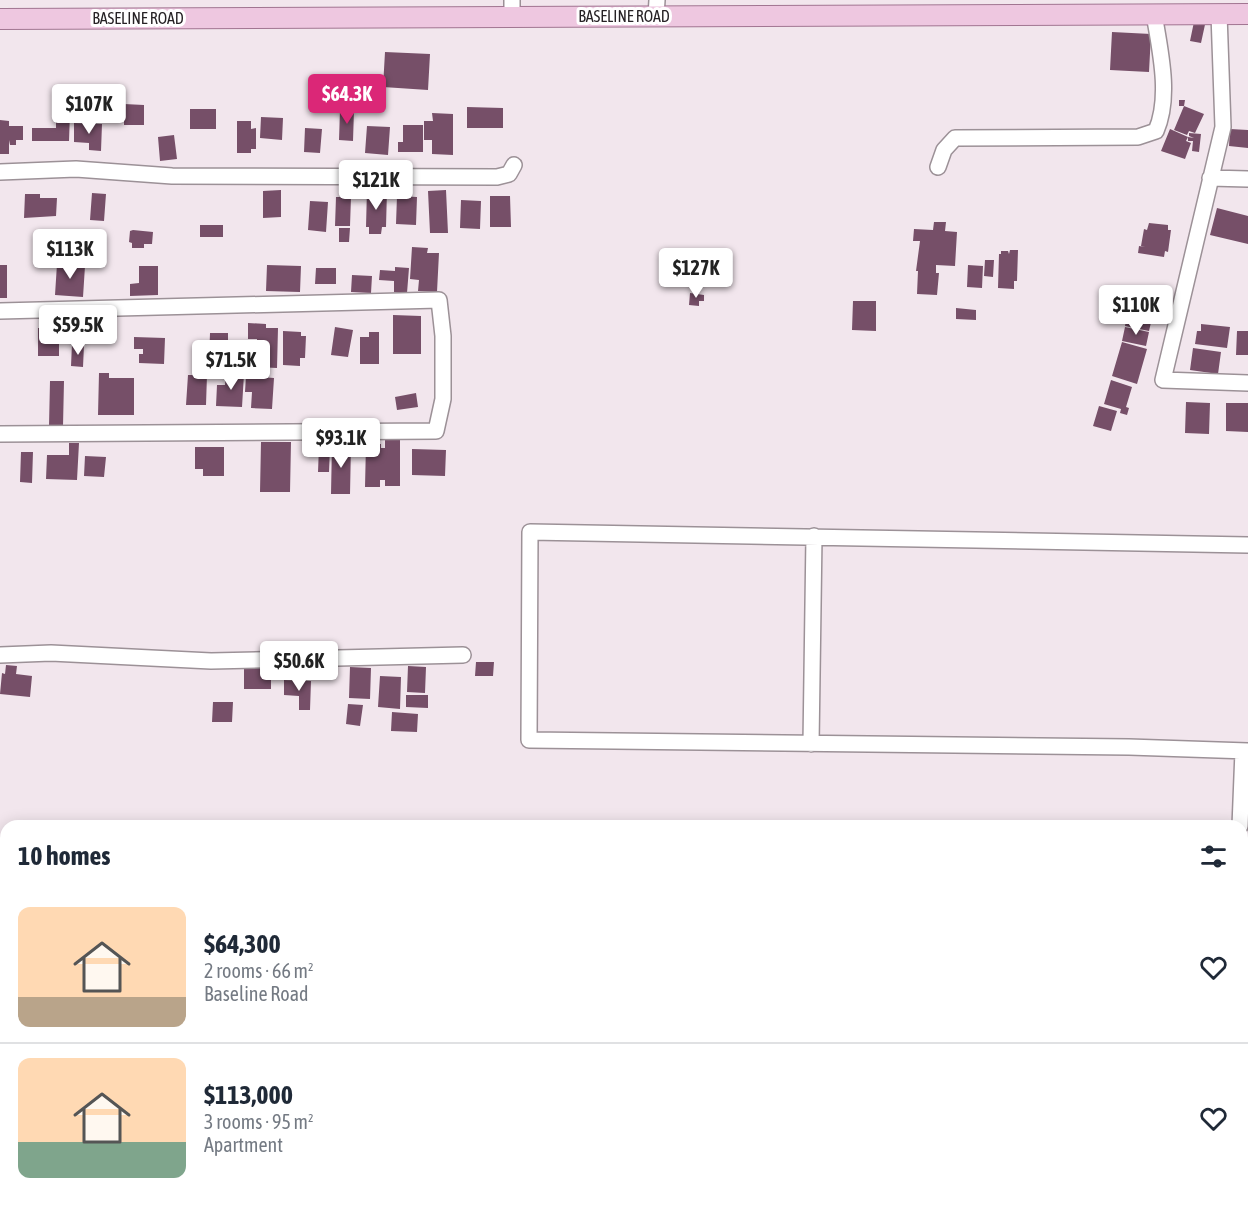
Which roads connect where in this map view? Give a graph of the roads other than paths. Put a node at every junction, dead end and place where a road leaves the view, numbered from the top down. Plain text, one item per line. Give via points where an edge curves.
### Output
1 (512, 8) edge
2 (656, 8) edge
3 (846, 8) edge
4 (1154, 14) junction
5 (1219, 14) junction
6 (1248, 14) edge
7 (0, 19) edge
8 (514, 165) dead end
9 (938, 167) dead end
10 (0, 171) edge
11 (1210, 178) junction
12 (1248, 179) edge
13 (0, 311) edge
14 (1248, 383) edge
15 (0, 434) edge
16 (814, 536) junction
17 (1248, 545) edge
18 (0, 655) edge
19 (463, 655) dead end
20 (811, 744) junction
21 (1246, 751) edge
22 (1240, 820) edge

1 - 2 main road, BASELINE ROAD
1 - 7 main road, BASELINE ROAD
2 - 3 main road, BASELINE ROAD
3 - 4 main road, BASELINE ROAD
4 - 5 main road, BASELINE ROAD
4 - 9 street via 1162,63 1162,117 1156,131 1138,137 956,138 944,150
5 - 6 main road, BASELINE ROAD
5 - 11 street via 1223,127
8 - 10 street via 509,174 497,177
11 - 12 street
11 - 14 street via 1163,380
13 - 15 street via 439,300 443,336 443,399 436,431
16 - 17 street
16 - 20 street
16 - 20 street via 530,532 529,740
18 - 19 street via 51,653 211,661
20 - 21 street
21 - 22 street

